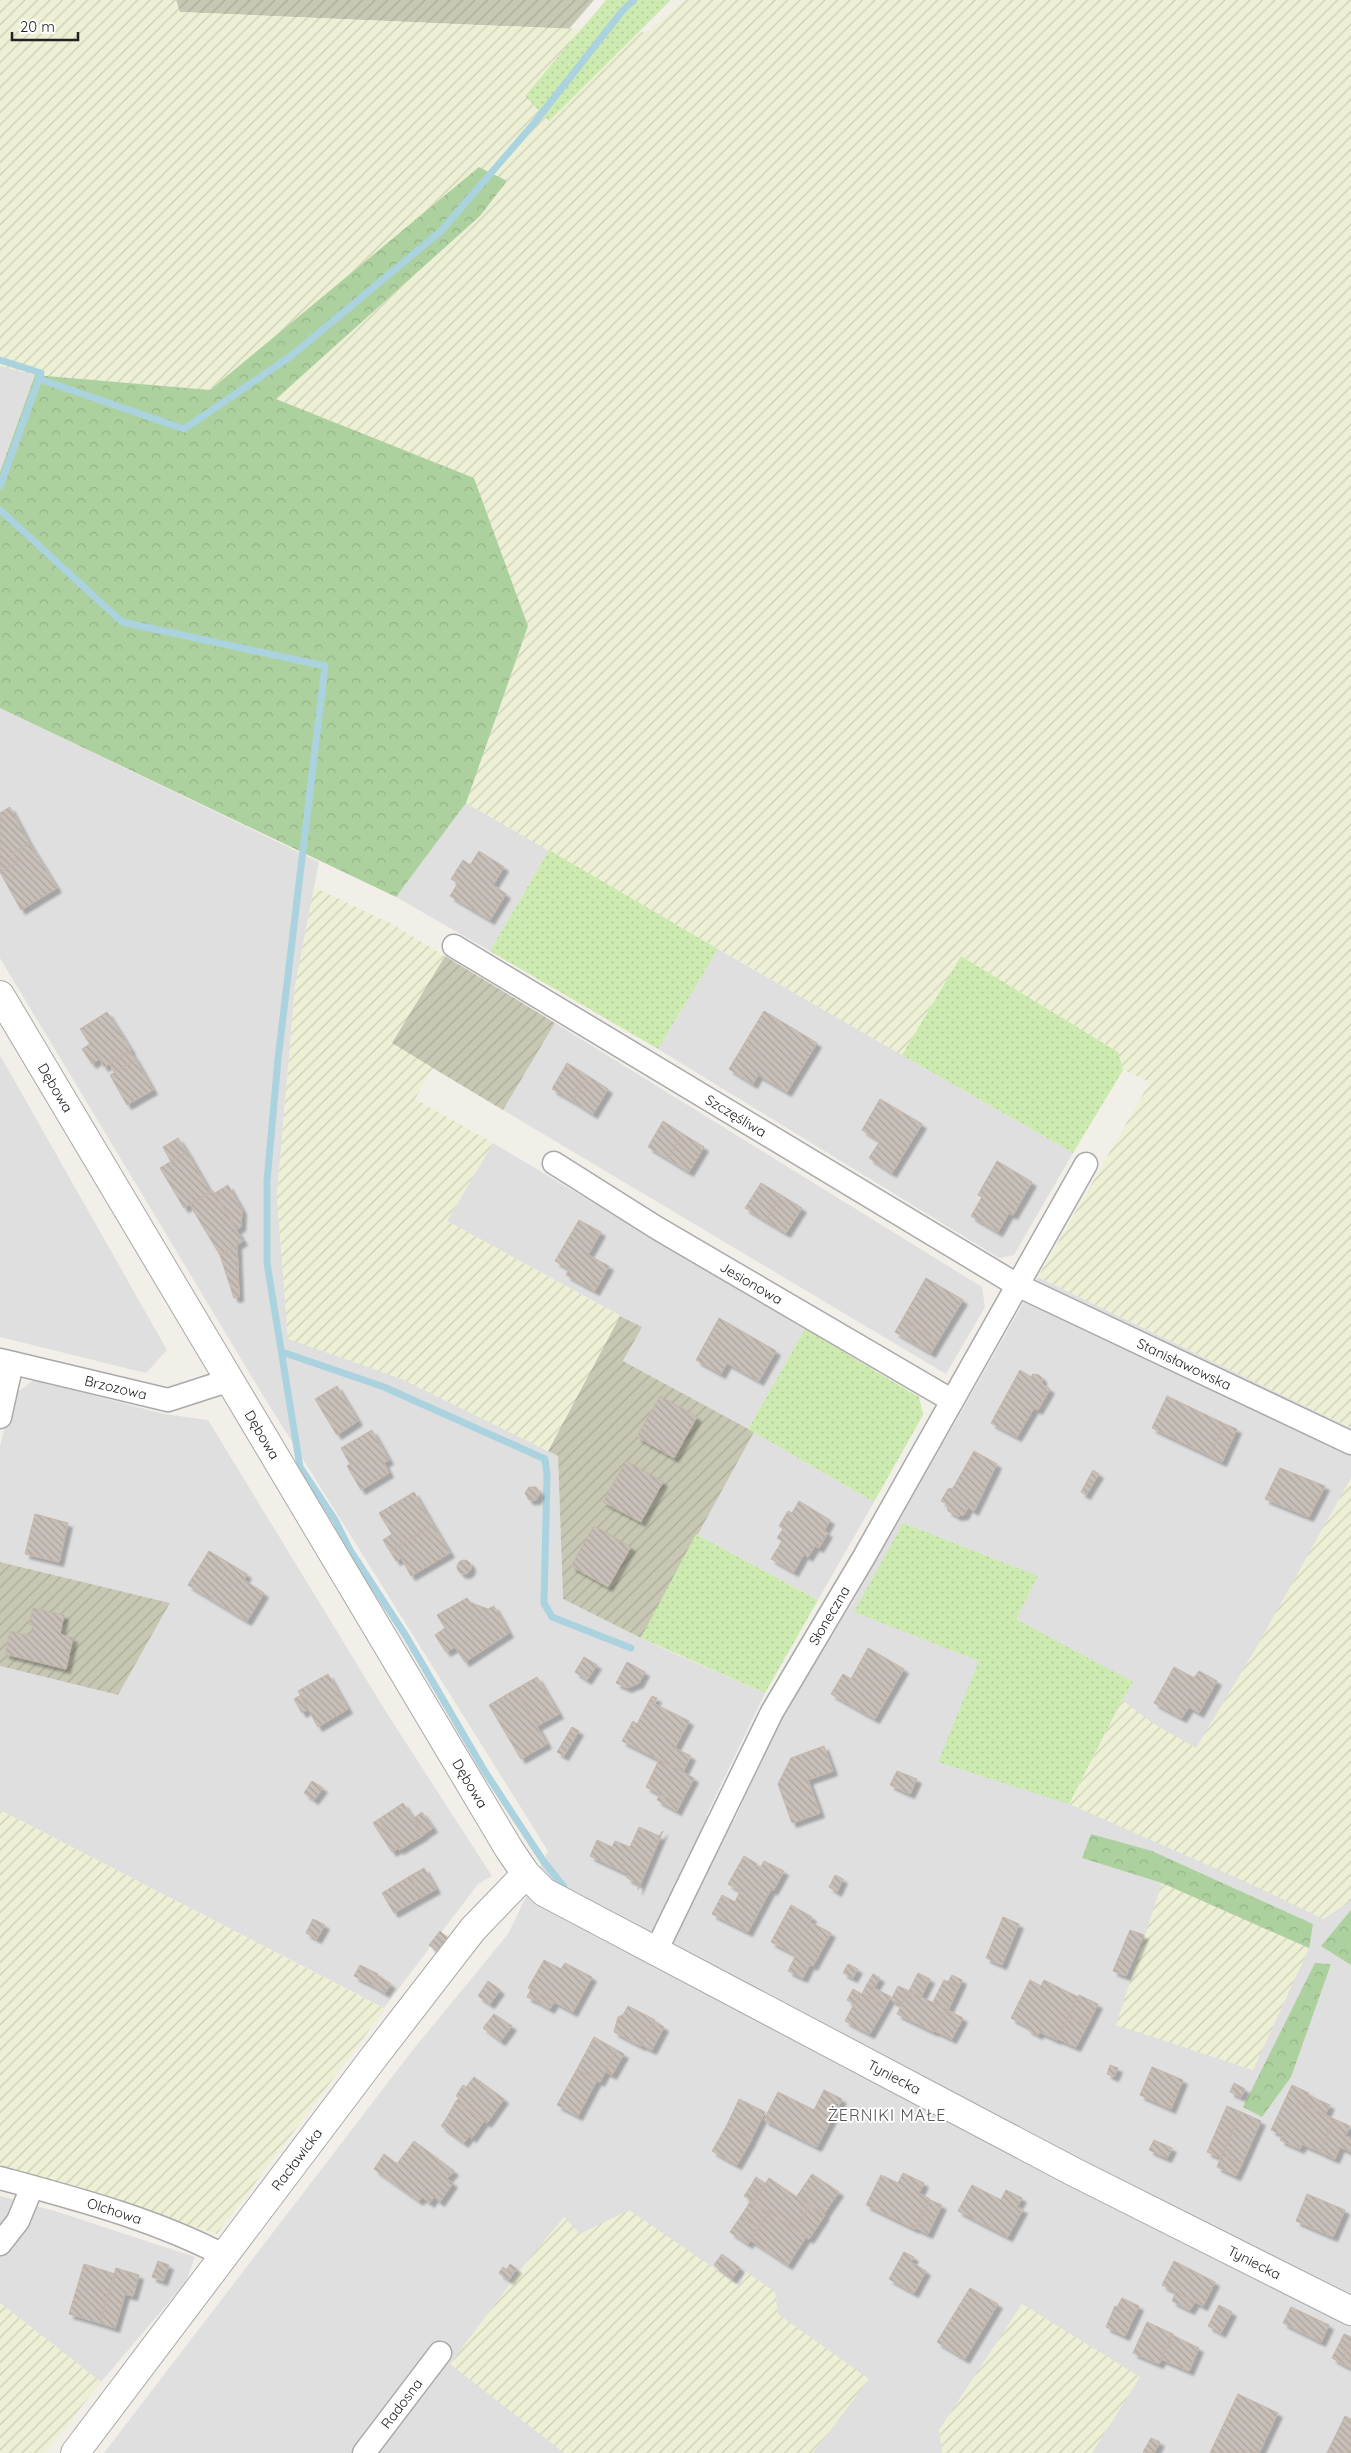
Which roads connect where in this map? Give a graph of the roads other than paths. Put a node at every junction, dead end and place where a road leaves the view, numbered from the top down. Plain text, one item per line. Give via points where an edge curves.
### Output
1 (454, 946) dead end
2 (0, 995) edge
3 (554, 1163) dead end
4 (1086, 1164) dead end
5 (1017, 1285) junction
6 (6, 1361) edge
7 (230, 1380) junction
8 (951, 1400) junction
9 (0, 1416) edge
10 (1351, 1443) edge
11 (526, 1874) junction
12 (655, 1953) junction
13 (0, 2178) edge
14 (32, 2187) junction
15 (0, 2244) edge
16 (224, 2256) junction
17 (1351, 2310) edge
18 (440, 2353) dead end
19 (75, 2453) edge
20 (364, 2453) edge

1 - 5 street, Szczęśliwa
2 - 7 street, Dębowa
3 - 8 street, Jesionowa
4 - 5 street, Słoneczna
5 - 8 street, Słoneczna
5 - 10 street, Stanisławowska
6 - 7 street, Brzozowa via 168,1400
6 - 9 street
7 - 11 street, Dębowa
8 - 12 street, Słoneczna via 772,1712
11 - 12 street, Tyniecka via 544,1892
11 - 16 street, Racławicka via 473,1929
12 - 17 street, Tyniecka via 1089,2180
13 - 14 street, Olchowa
14 - 15 street via 18,2221
14 - 16 street, Olchowa via 93,2203 176,2232
16 - 19 street, Racławicka
18 - 20 street, Radosna

